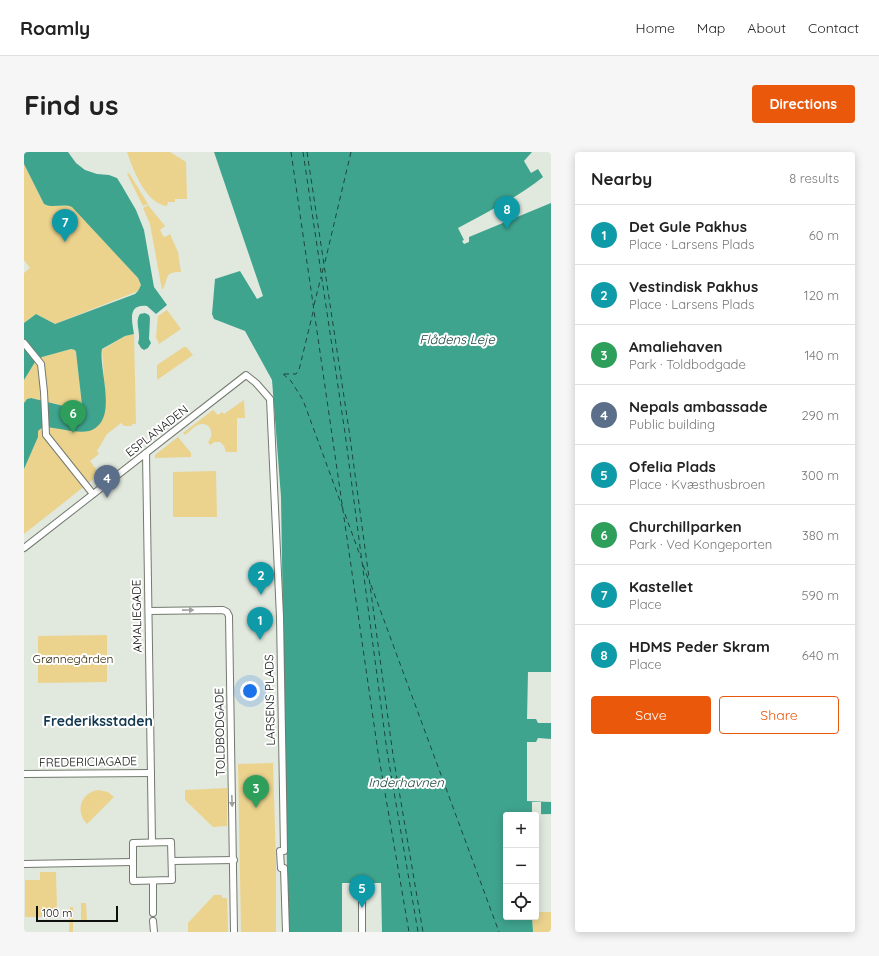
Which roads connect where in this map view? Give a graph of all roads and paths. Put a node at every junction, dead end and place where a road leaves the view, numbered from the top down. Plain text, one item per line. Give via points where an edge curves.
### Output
1 (24, 343) edge
2 (246, 375) joint
3 (146, 453) junction
4 (93, 494) junction
5 (24, 548) edge
6 (149, 611) junction
7 (24, 774) edge
8 (151, 776) junction
9 (152, 842) junction
10 (234, 860) junction
11 (133, 862) junction
12 (172, 862) junction
13 (24, 864) edge
14 (153, 881) junction
15 (362, 894) dead end
16 (153, 913) dead end
17 (153, 921) dead end
18 (154, 932) edge
19 (234, 932) edge
20 (286, 932) edge
21 (362, 932) edge

1 - 4 street via 41,364 46,435
2 - 3 street, ESPLANADEN
2 - 20 street, LARSENS PLADS via 270,399 280,617 284,851 280,852 280,860 281,868 284,868
3 - 4 street, ESPLANADEN
3 - 6 street, AMALIEGADE
4 - 5 street, ESPLANADEN
6 - 8 street, AMALIEGADE
6 -> 10 street, TOLDBODGADE via 223,610 229,616
7 - 8 street, FREDERICIAGADE
8 - 9 street, AMALIEGADE
9 - 11 street via 133,843
9 - 12 street via 172,842
10 - 12 street
10 - 19 street, TOLDBODGADE
11 - 13 street
11 - 14 street via 133,881
12 - 14 street via 172,880
14 - 16 street
15 - 21 street
17 - 18 street

